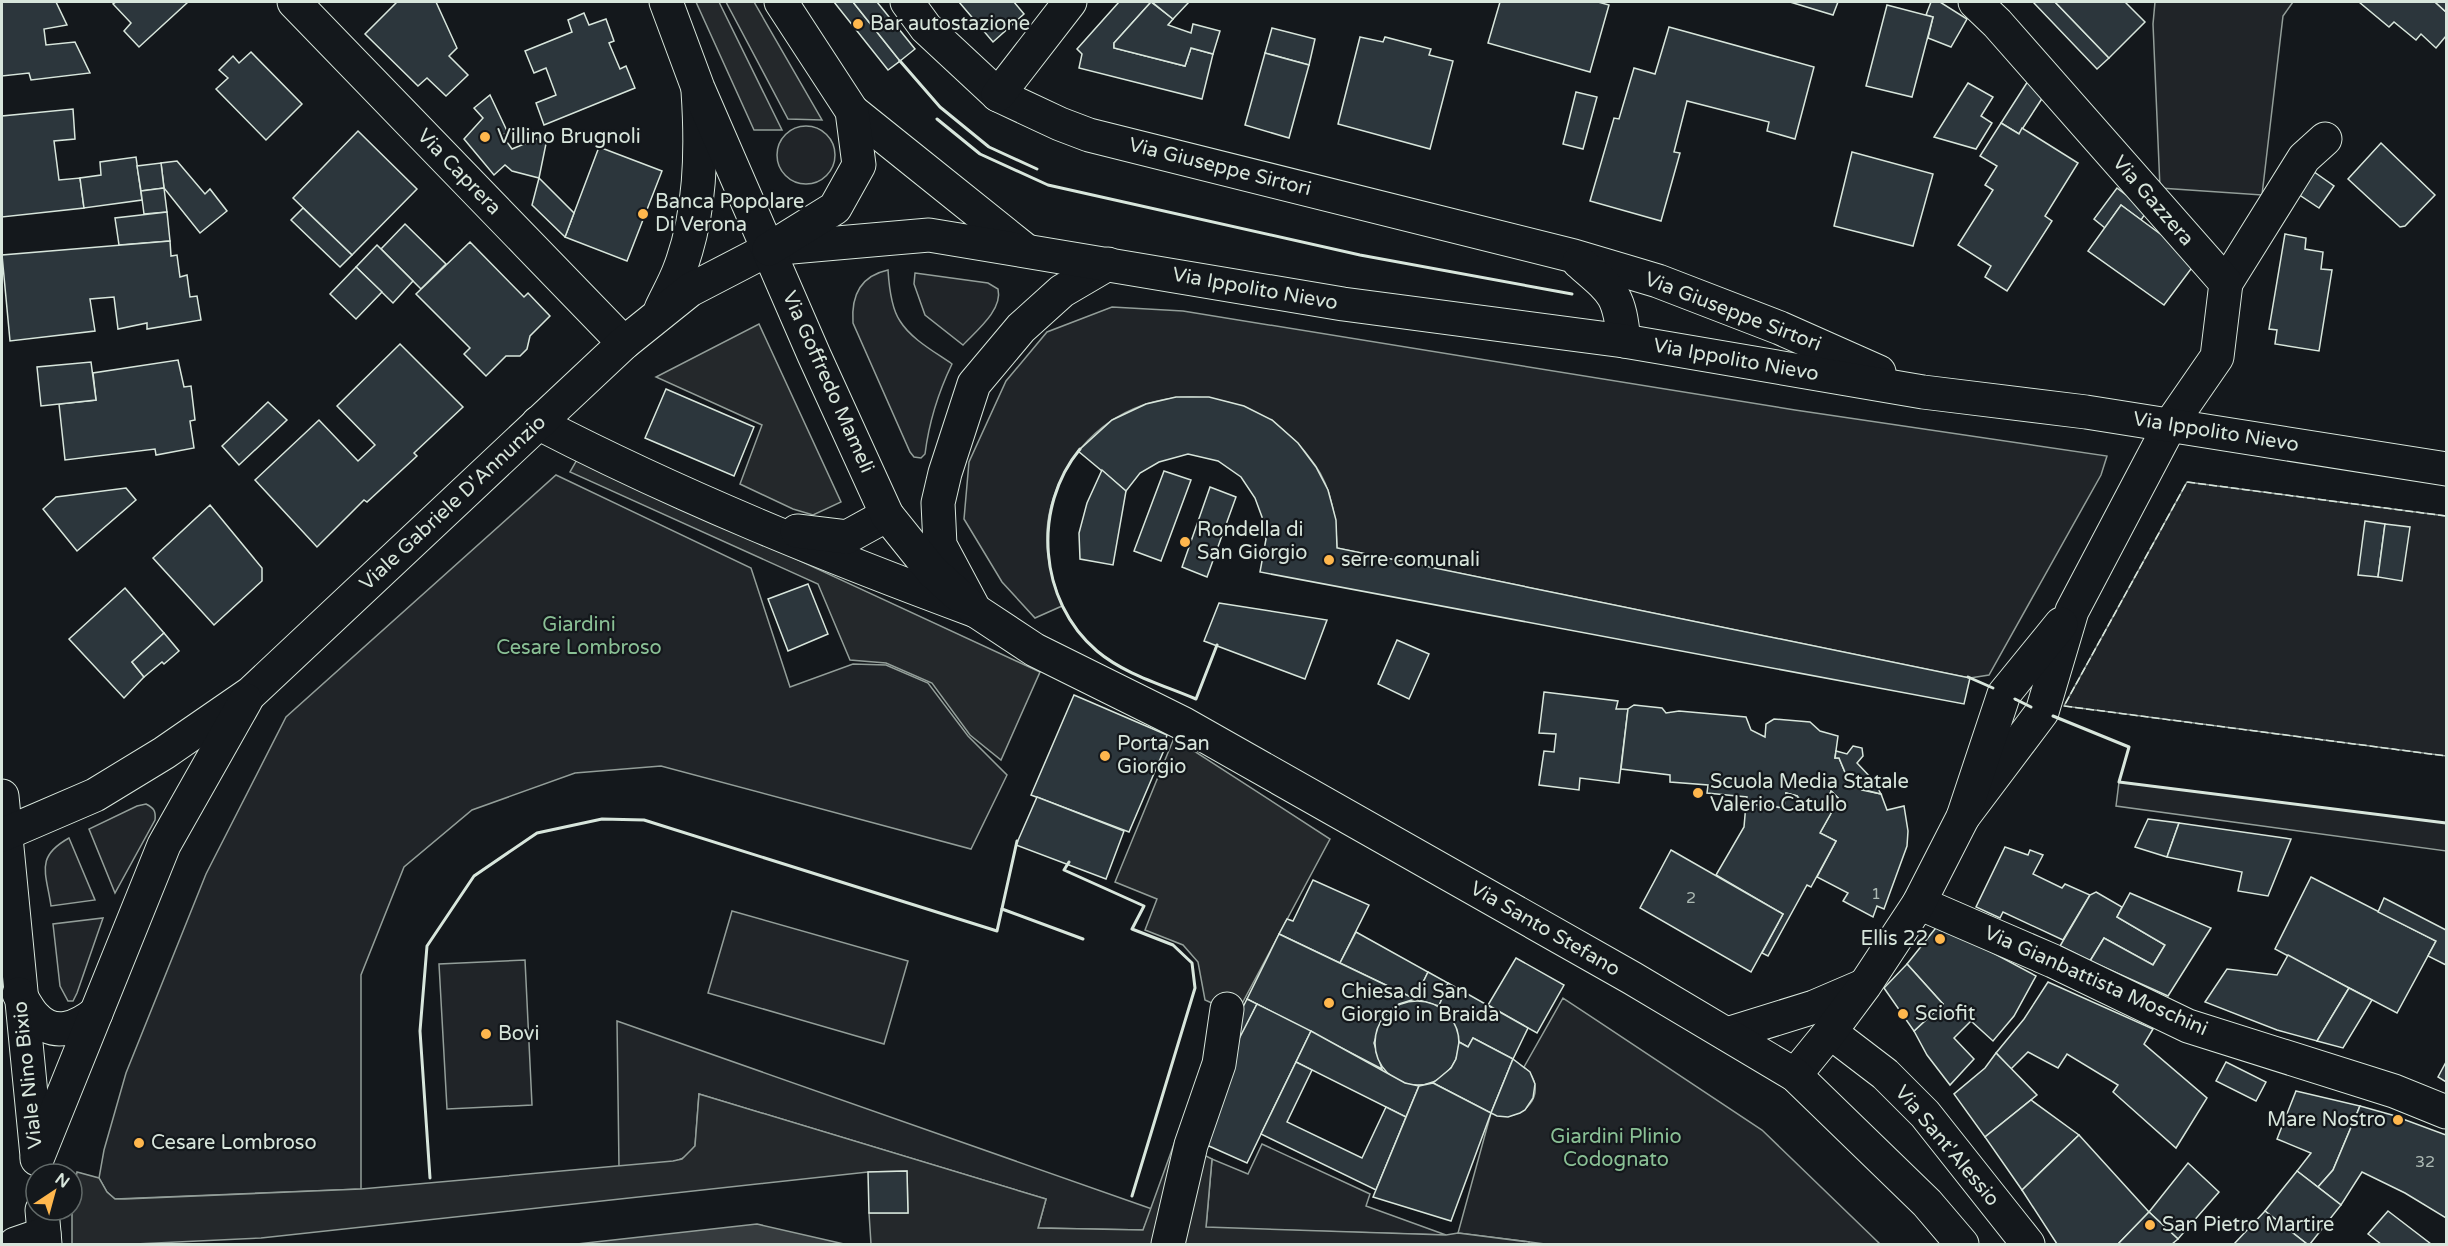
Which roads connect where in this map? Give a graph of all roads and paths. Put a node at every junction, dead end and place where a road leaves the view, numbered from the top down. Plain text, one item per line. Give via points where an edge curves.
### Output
1 (294, 2) edge
2 (666, 2) edge
3 (781, 2) edge
4 (907, 2) edge
5 (1070, 2) edge
6 (1975, 2) edge
7 (698, 88) junction
8 (998, 95) junction
9 (852, 111) junction
10 (2325, 139) dead end
11 (769, 249) junction
12 (1025, 251) junction
13 (1574, 256) junction
14 (1108, 264) junction
15 (2226, 283) junction
16 (658, 316) junction
17 (1624, 341) junction
18 (624, 343) junction
19 (1923, 392) junction
20 (538, 423) junction
21 (2170, 425) junction
22 (2446, 469) edge
23 (887, 515) junction
24 (760, 526) junction
25 (976, 611) junction
26 (1083, 674) joint
27 (251, 693) junction
28 (2, 796) edge
29 (4, 834) edge
30 (1919, 903) junction
31 (1865, 985) junction
32 (19, 994) junction
33 (1227, 1009) dead end
34 (96, 1013) junction
35 (1830, 1032) junction
36 (1727, 1034) junction
37 (1794, 1075) junction
38 (2446, 1112) edge
39 (37, 1162) edge
40 (40, 1162) edge
41 (1168, 1245) edge
42 (1962, 1245) edge
43 (2028, 1245) edge

1 - 18 street, Via Caprera
2 - 7 street, Via Goffredo Mameli
3 - 9 street
4 - 8 street, Via Giuseppe Sirtori via 927,28
5 - 8 street
6 - 15 street, Via Gazzera
7 - 11 street, Via Goffredo Mameli
7 - 16 street, Viale Gabriele D'Annunzio via 701,132 693,224 680,270
8 - 13 street, Via Giuseppe Sirtori via 1089,135
9 - 11 street via 859,165 835,208
9 - 12 street
10 - 15 street via 2304,158
11 - 12 street, Via Ippolito Nievo via 929,235
11 - 16 street, Viale Gabriele D'Annunzio via 690,290
11 - 23 street, Via Goffredo Mameli
12 - 14 street, Via Ippolito Nievo
13 - 17 street, Via Giuseppe Sirtori via 1611,290 1620,310
13 - 19 street, Via Giuseppe Sirtori via 1658,281 1780,328
14 - 17 street, Via Ippolito Nievo via 1343,304
14 - 25 street via 1062,291 1021,328 974,384 938,502 940,545
15 - 21 street via 2217,357
16 - 18 street, Viale Gabriele D'Annunzio
17 - 19 street, Via Ippolito Nievo
18 - 20 street, Viale Gabriele D'Annunzio
19 - 21 street, Via Ippolito Nievo
20 - 24 street, Via Goffredo Mameli
20 - 27 street, Viale Gabriele D'Annunzio
21 - 22 street, Via Ippolito Nievo
21 - 30 street via 2072,611 2004,694 1963,817
23 - 24 street, Via Goffredo Mameli via 847,537
23 - 25 street, Via Goffredo Mameli via 932,571
24 - 25 street, Via Goffredo Mameli via 867,572
25 - 26 street, Via Goffredo Mameli via 1035,650
26 - 36 street, Via Santo Stefano via 1184,724
27 - 29 street, Viale Gabriele D'Annunzio via 95,795
27 - 34 street, Viale Gabriele D'Annunzio via 164,845
28 - 29 street, Viale Nino Bixio
29 - 32 street, Viale Nino Bixio
30 - 31 street
30 - 38 street, Via Gianbattista Moschini via 2188,1026 2394,1091
31 - 35 street
31 - 36 street via 1814,1007
32 - 34 street via 35,1018 50,1029 82,1024
32 - 39 street, Viale Nino Bixio
33 - 41 street via 1219,1064 1191,1145
34 - 40 street, Viale Gabriele D'Annunzio
35 - 37 street
35 - 43 street, Via Sant'Alessio via 1885,1074 1925,1114
36 - 37 street, Via Santo Stefano
37 - 42 street, Via Santo Stefano via 1927,1203

